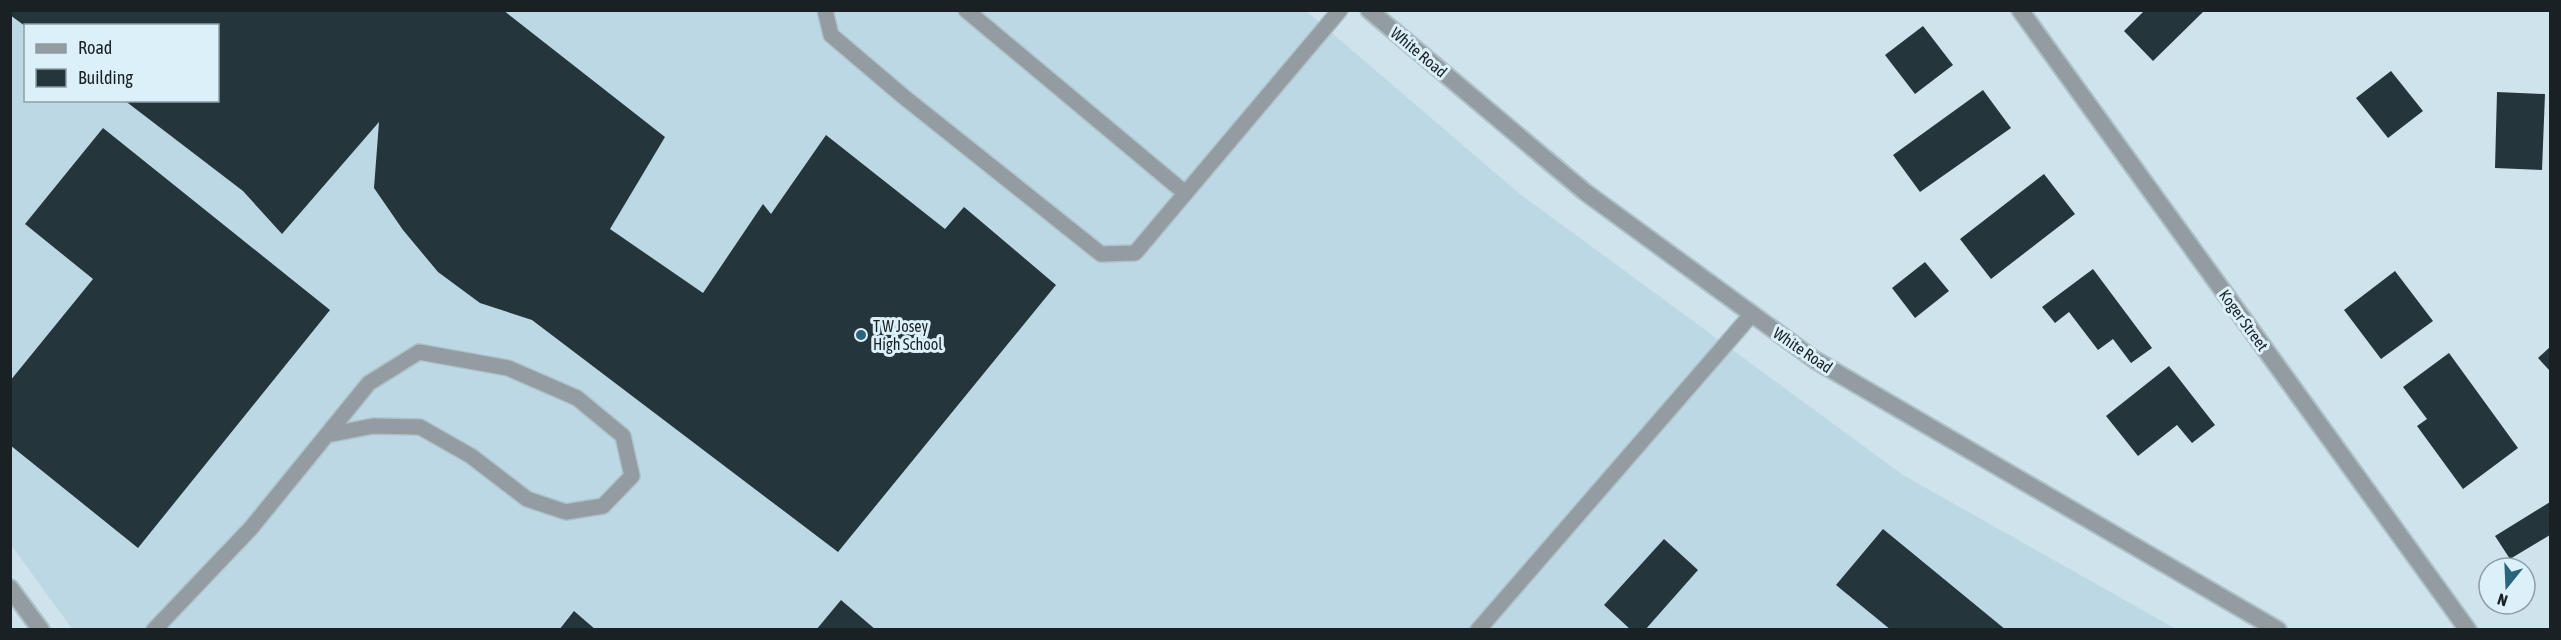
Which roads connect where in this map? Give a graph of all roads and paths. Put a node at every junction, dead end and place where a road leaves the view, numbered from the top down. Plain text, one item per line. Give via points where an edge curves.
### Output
1 (825, 10) edge
2 (966, 10) edge
3 (1340, 10) edge
4 (1369, 10) edge
5 (2020, 10) edge
6 (1185, 194) junction
7 (1752, 314) junction
8 (327, 435) junction
9 (10, 588) edge
10 (41, 630) edge
11 (154, 630) edge
12 (1478, 630) edge
13 (2278, 630) edge
14 (2468, 630) edge

1 - 6 lane via 831,35 1101,254 1134,252
2 - 6 lane
3 - 6 lane
4 - 7 street, White Road via 1585,192
5 - 14 street, Koger Street
7 - 12 lane
7 - 13 street, White Road via 1815,360
8 - 8 lane via 369,383 418,352 508,368 577,398 623,436 632,476 603,507 566,512 527,499 471,456 420,427 373,426
8 - 11 lane via 251,528
9 - 10 street

